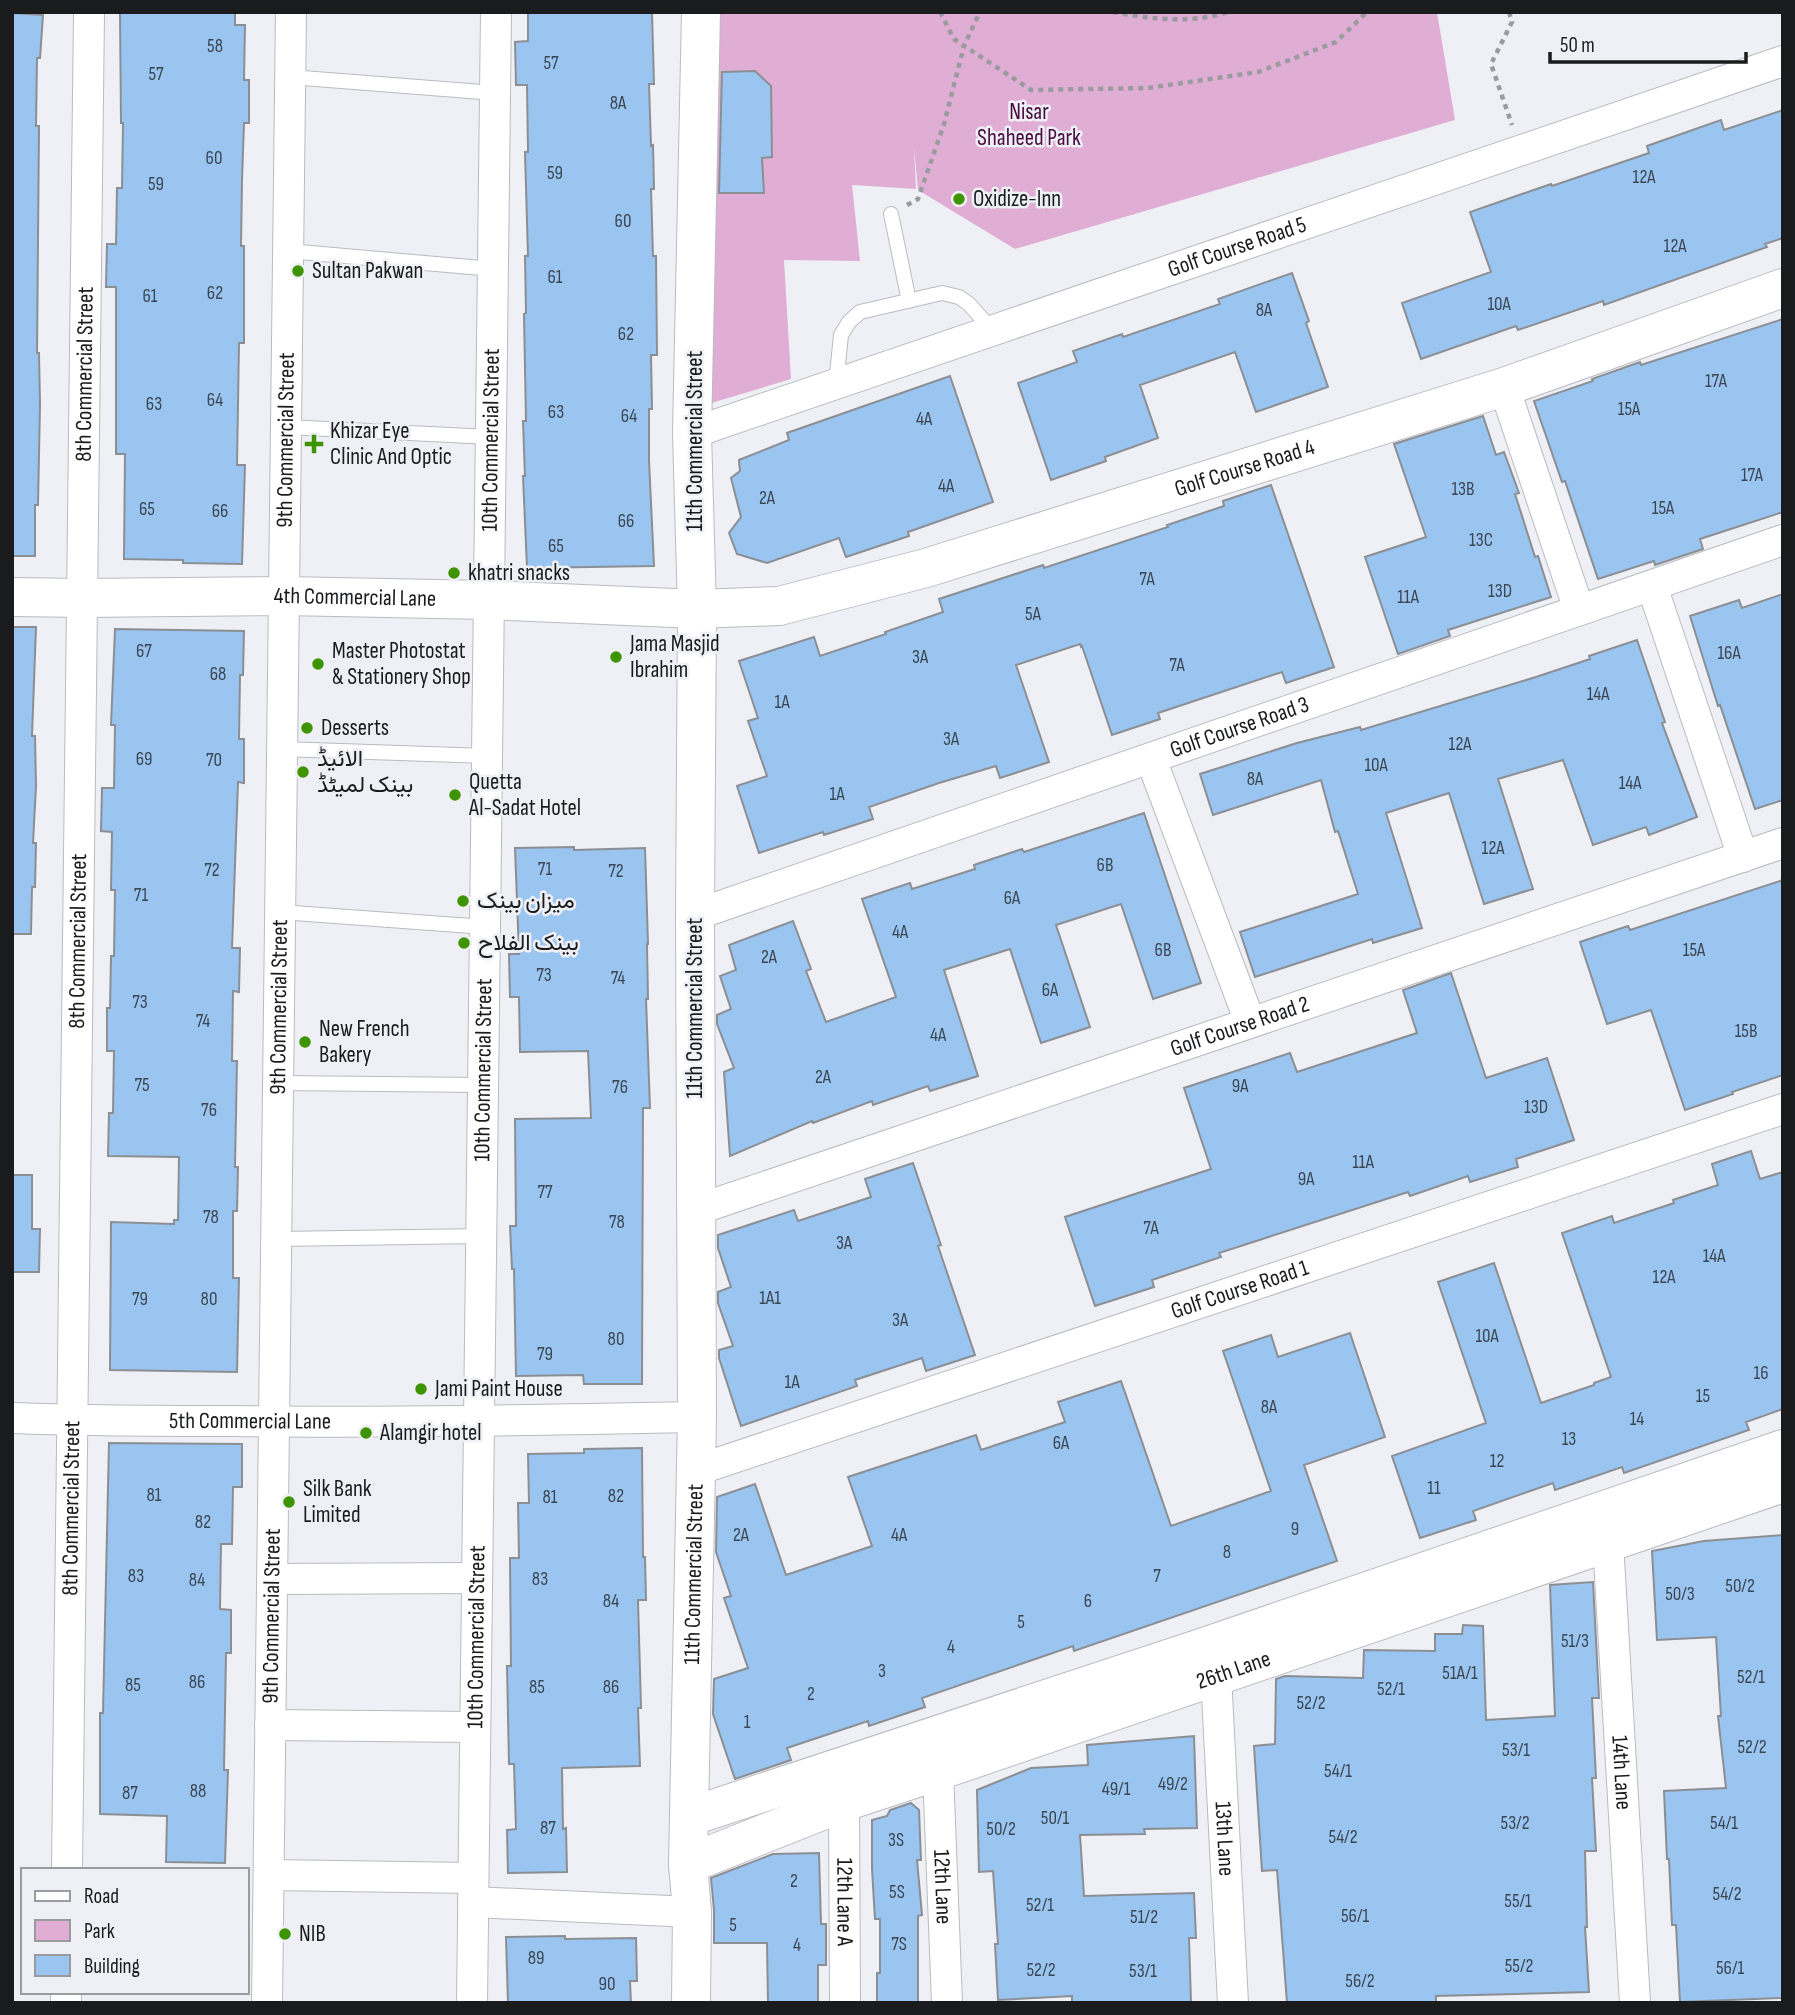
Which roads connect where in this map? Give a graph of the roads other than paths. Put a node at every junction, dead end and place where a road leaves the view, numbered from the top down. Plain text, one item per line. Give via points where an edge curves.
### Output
1 (89, 12) edge
2 (290, 12) edge
3 (496, 12) edge
4 (701, 12) edge
5 (1783, 61) edge
6 (290, 77) junction
7 (495, 93) junction
8 (891, 214) road end
9 (288, 251) junction
10 (493, 269) junction
11 (1783, 288) edge
12 (909, 301) junction
13 (993, 331) junction
14 (836, 384) junction
15 (1504, 387) junction
16 (286, 427) junction
17 (692, 433) junction
18 (491, 437) junction
19 (1783, 540) edge
20 (1652, 586) junction
21 (284, 596) junction
22 (12, 597) edge
23 (82, 598) junction
24 (488, 600) junction
25 (697, 609) junction
26 (1579, 610) junction
27 (282, 750) junction
28 (487, 756) junction
29 (1151, 759) junction
30 (1783, 843) edge
31 (1743, 857) junction
32 (280, 912) junction
33 (695, 915) junction
34 (485, 927) junction
35 (1250, 1022) junction
36 (278, 1083) junction
37 (483, 1085) junction
38 (1783, 1109) edge
39 (696, 1210) junction
40 (481, 1236) junction
41 (276, 1239) junction
42 (12, 1418) edge
43 (697, 1418) junction
44 (72, 1420) junction
45 (274, 1422) junction
46 (479, 1422) junction
47 (1783, 1449) edge
48 (696, 1469) junction
49 (1783, 1483) edge
50 (1608, 1542) junction
51 (477, 1578) junction
52 (272, 1579) junction
53 (1216, 1675) junction
54 (270, 1725) junction
55 (475, 1727) junction
56 (938, 1771) junction
57 (844, 1801) junction
58 (689, 1817) junction
59 (688, 1864) junction
60 (67, 1868) edge
61 (269, 1875) junction
62 (473, 1890) junction
63 (692, 1912) junction
64 (267, 2003) edge
65 (472, 2003) edge
66 (691, 2003) edge
67 (845, 2003) edge
68 (947, 2003) edge
69 (1233, 2003) edge
70 (1635, 2003) edge

1 - 23 street, 8th Commercial Street
2 - 6 street, 9th Commercial Street
3 - 7 street, 10th Commercial Street
4 - 17 street, 11th Commercial Street
5 - 13 street, Golf Course Road 5
6 - 7 lane
6 - 9 street, 9th Commercial Street
7 - 10 street, 10th Commercial Street
8 - 12 lane
9 - 10 lane
9 - 16 street, 9th Commercial Street
10 - 18 street, 10th Commercial Street
11 - 15 street, Golf Course Road 4
12 - 13 lane via 942,293 959,298
12 - 14 lane via 860,312 849,322 841,335
13 - 14 street, Golf Course Road 5
14 - 17 street, Golf Course Road 5
15 - 25 street, Golf Course Road 4 via 926,568 779,606
15 - 26 street
16 - 18 lane
16 - 21 street, 9th Commercial Street
17 - 25 street, 11th Commercial Street
18 - 24 street, 10th Commercial Street
19 - 20 street, Golf Course Road 3
20 - 26 street, Golf Course Road 3
20 - 31 street
21 - 23 street, 4th Commercial Lane
21 - 24 street, 4th Commercial Lane
21 - 27 street, 9th Commercial Street
22 - 23 street, 4th Commercial Lane
23 - 44 street, 8th Commercial Street
24 - 25 street, 4th Commercial Lane
24 - 28 street, 10th Commercial Street
25 - 33 street, 11th Commercial Street
26 - 29 street, Golf Course Road 3
27 - 28 lane
27 - 32 street, 9th Commercial Street
28 - 34 street, 10th Commercial Street
29 - 33 street, Golf Course Road 3
29 - 35 street
30 - 31 street, Golf Course Road 2
31 - 35 street, Golf Course Road 2
32 - 34 lane
32 - 36 street, 9th Commercial Street
33 - 39 street, 11th Commercial Street
34 - 37 street, 10th Commercial Street
35 - 39 street, Golf Course Road 2
36 - 37 lane
36 - 41 street, 9th Commercial Street
37 - 40 street, 10th Commercial Street
38 - 48 street, Golf Course Road 1
39 - 43 street, 11th Commercial Street
40 - 41 lane
40 - 46 street, 10th Commercial Street
41 - 45 street, 9th Commercial Street
42 - 44 street, 5th Commercial Lane
43 - 46 street, 5th Commercial Lane
43 - 48 street, 11th Commercial Street
44 - 45 street, 5th Commercial Lane
44 - 60 street, 8th Commercial Street
45 - 46 street, 5th Commercial Lane
45 - 52 street, 9th Commercial Street
46 - 51 street, 10th Commercial Street
47 - 58 street
48 - 58 street, 11th Commercial Street
49 - 50 street, 26th Lane
50 - 53 street, 26th Lane
50 - 70 street, 14th Lane
51 - 52 street
51 - 55 street, 10th Commercial Street
52 - 54 street, 9th Commercial Street
53 - 56 street, 26th Lane
53 - 69 street, 13th Lane
54 - 55 street
54 - 61 street, 9th Commercial Street
55 - 62 street, 10th Commercial Street
56 - 57 street, 26th Lane
56 - 68 street, 12th Lane
57 - 59 street, 26th Lane
57 - 67 street, 12th Lane A
58 - 59 street, 11th Commercial Street
59 - 63 street, 11th Commercial Street
61 - 62 street
61 - 64 street, 9th Commercial Street
62 - 63 street
62 - 65 street, 10th Commercial Street
63 - 66 street, 11th Commercial Street

